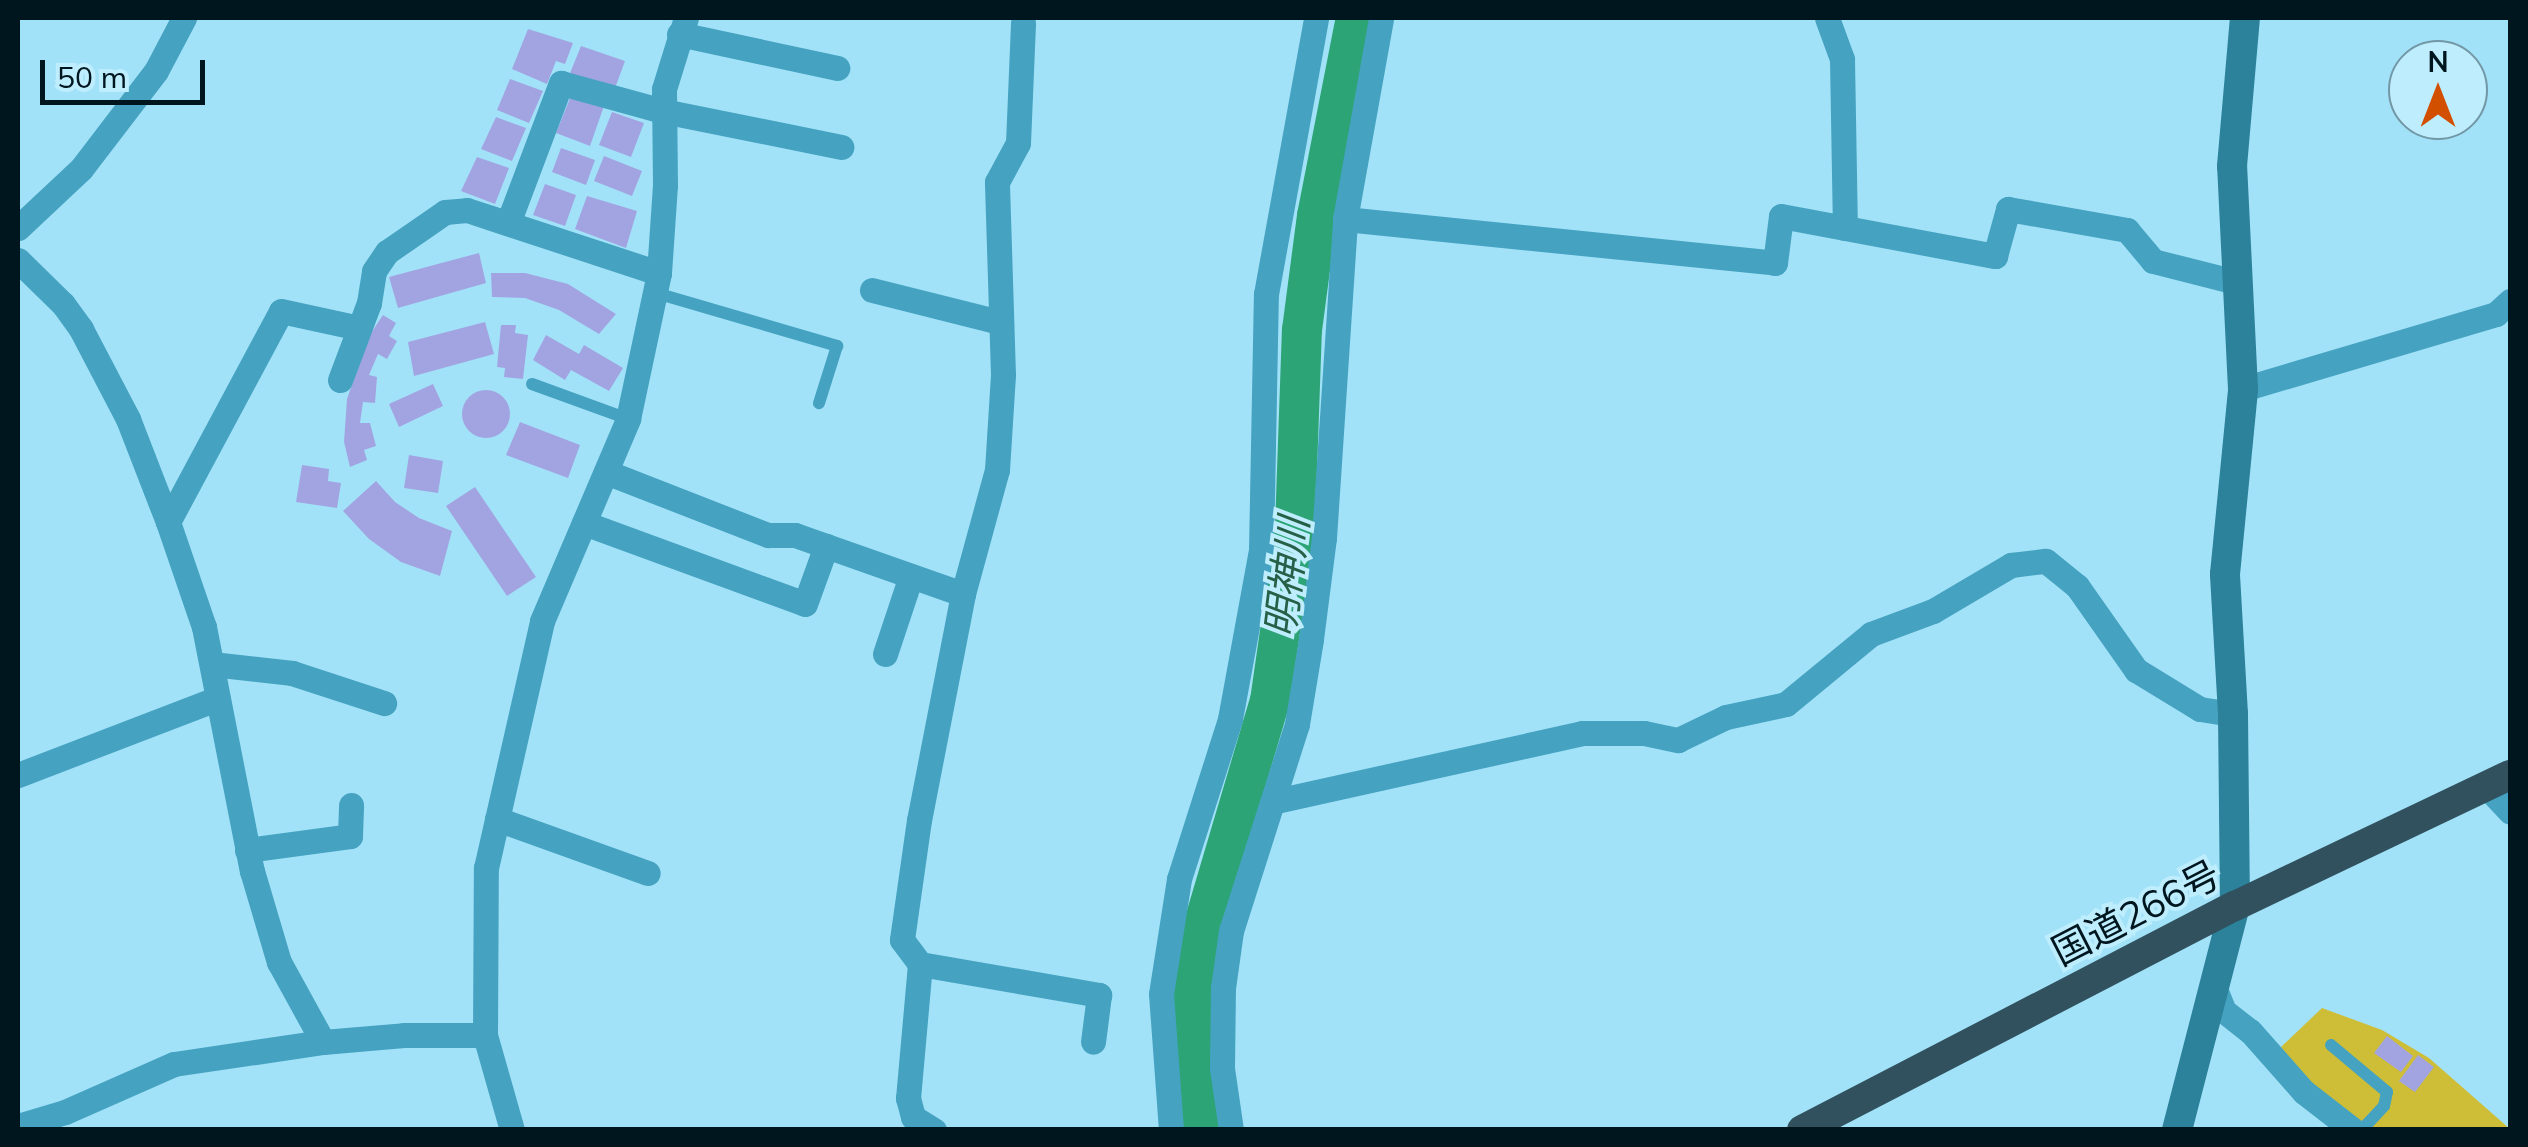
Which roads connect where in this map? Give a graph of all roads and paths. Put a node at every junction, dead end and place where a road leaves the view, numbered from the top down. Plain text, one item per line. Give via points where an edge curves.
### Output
1 (184, 18) edge
2 (1316, 18) edge
3 (1381, 18) edge
4 (1827, 18) edge
5 (2246, 18) edge
6 (1023, 23) dead end
7 (683, 26) edge
8 (836, 68) dead end
9 (663, 111) junction
10 (842, 148) dead end
11 (1345, 219) junction
12 (508, 223) junction
13 (18, 228) edge
14 (1846, 228) junction
15 (18, 260) edge
16 (657, 283) junction
17 (2239, 283) junction
18 (872, 290) dead end
19 (2510, 301) edge
20 (999, 322) junction
21 (359, 328) junction
22 (340, 380) dead end
23 (532, 384) dead end
24 (2242, 389) junction
25 (819, 404) dead end
26 (628, 419) junction
27 (606, 472) junction
28 (168, 522) junction
29 (584, 523) junction
30 (826, 546) junction
31 (911, 576) junction
32 (963, 594) junction
33 (886, 654) dead end
34 (212, 664) junction
35 (216, 700) junction
36 (384, 704) dead end
37 (2233, 714) junction
38 (18, 776) edge
39 (2498, 780) edge
40 (1276, 802) junction
41 (351, 805) dead end
42 (2510, 812) edge
43 (497, 819) junction
44 (247, 850) junction
45 (648, 873) dead end
46 (2235, 906) junction
47 (920, 964) junction
48 (2213, 984) junction
49 (485, 1034) junction
50 (322, 1042) junction
51 (1093, 1042) dead end
52 (2332, 1045) dead end
53 (18, 1126) edge
54 (512, 1130) edge
55 (934, 1130) edge
56 (1171, 1130) edge
57 (1231, 1130) edge
58 (1802, 1130) edge
59 (2177, 1130) edge
60 (2353, 1130) edge
61 (2362, 1130) edge

1 - 13 street via 156,70 80,169
2 - 56 street via 1266,294 1261,550 1230,718 1179,879 1161,994
3 - 11 street
4 - 14 street via 1842,60
5 - 17 street via 2232,166
6 - 20 street via 1018,143 997,182
7 - 8 street
7 - 9 street
9 - 10 street
9 - 12 street via 561,84
9 - 16 street
11 - 14 street via 1775,264 1781,216
11 - 40 street via 1324,538 1297,724
12 - 16 street
12 - 21 street via 467,210 445,212 416,230 374,271
14 - 17 street via 1995,256 2008,208 2127,230 2152,260
15 - 28 street via 81,329 128,419
16 - 25 lane via 836,346
16 - 26 street
17 - 24 street
18 - 20 street
19 - 24 street via 2496,314
20 - 32 street via 997,470
21 - 22 street
21 - 28 street via 281,311
23 - 26 lane
24 - 37 street via 2226,574
26 - 27 street
27 - 29 street
27 - 30 street via 768,535 796,535
28 - 34 street
29 - 30 street via 805,604
29 - 43 street via 542,622
30 - 31 street
31 - 32 street
31 - 33 street
32 - 47 street via 906,896 902,940
34 - 35 street
34 - 36 street via 292,673
35 - 38 street
35 - 44 street
37 - 40 street via 2200,709 2136,670 2077,586 2046,560 2011,565 1933,612 1871,634 1786,704 1726,717 1678,740 1582,733
37 - 46 street
39 - 42 street
39 - 46 highway, 国道266号
40 - 57 street via 1228,950 1222,1068
41 - 44 street via 350,836
43 - 45 street
43 - 49 street via 486,868
44 - 50 street via 279,962
46 - 48 street
46 - 58 highway, 国道266号
47 - 51 street via 1099,995
47 - 55 street via 908,1098 912,1117
48 - 59 street
48 - 60 street via 2224,1010 2304,1092
49 - 50 street
49 - 54 street
50 - 53 street via 174,1064
52 - 61 lane via 2387,1092 2384,1106

